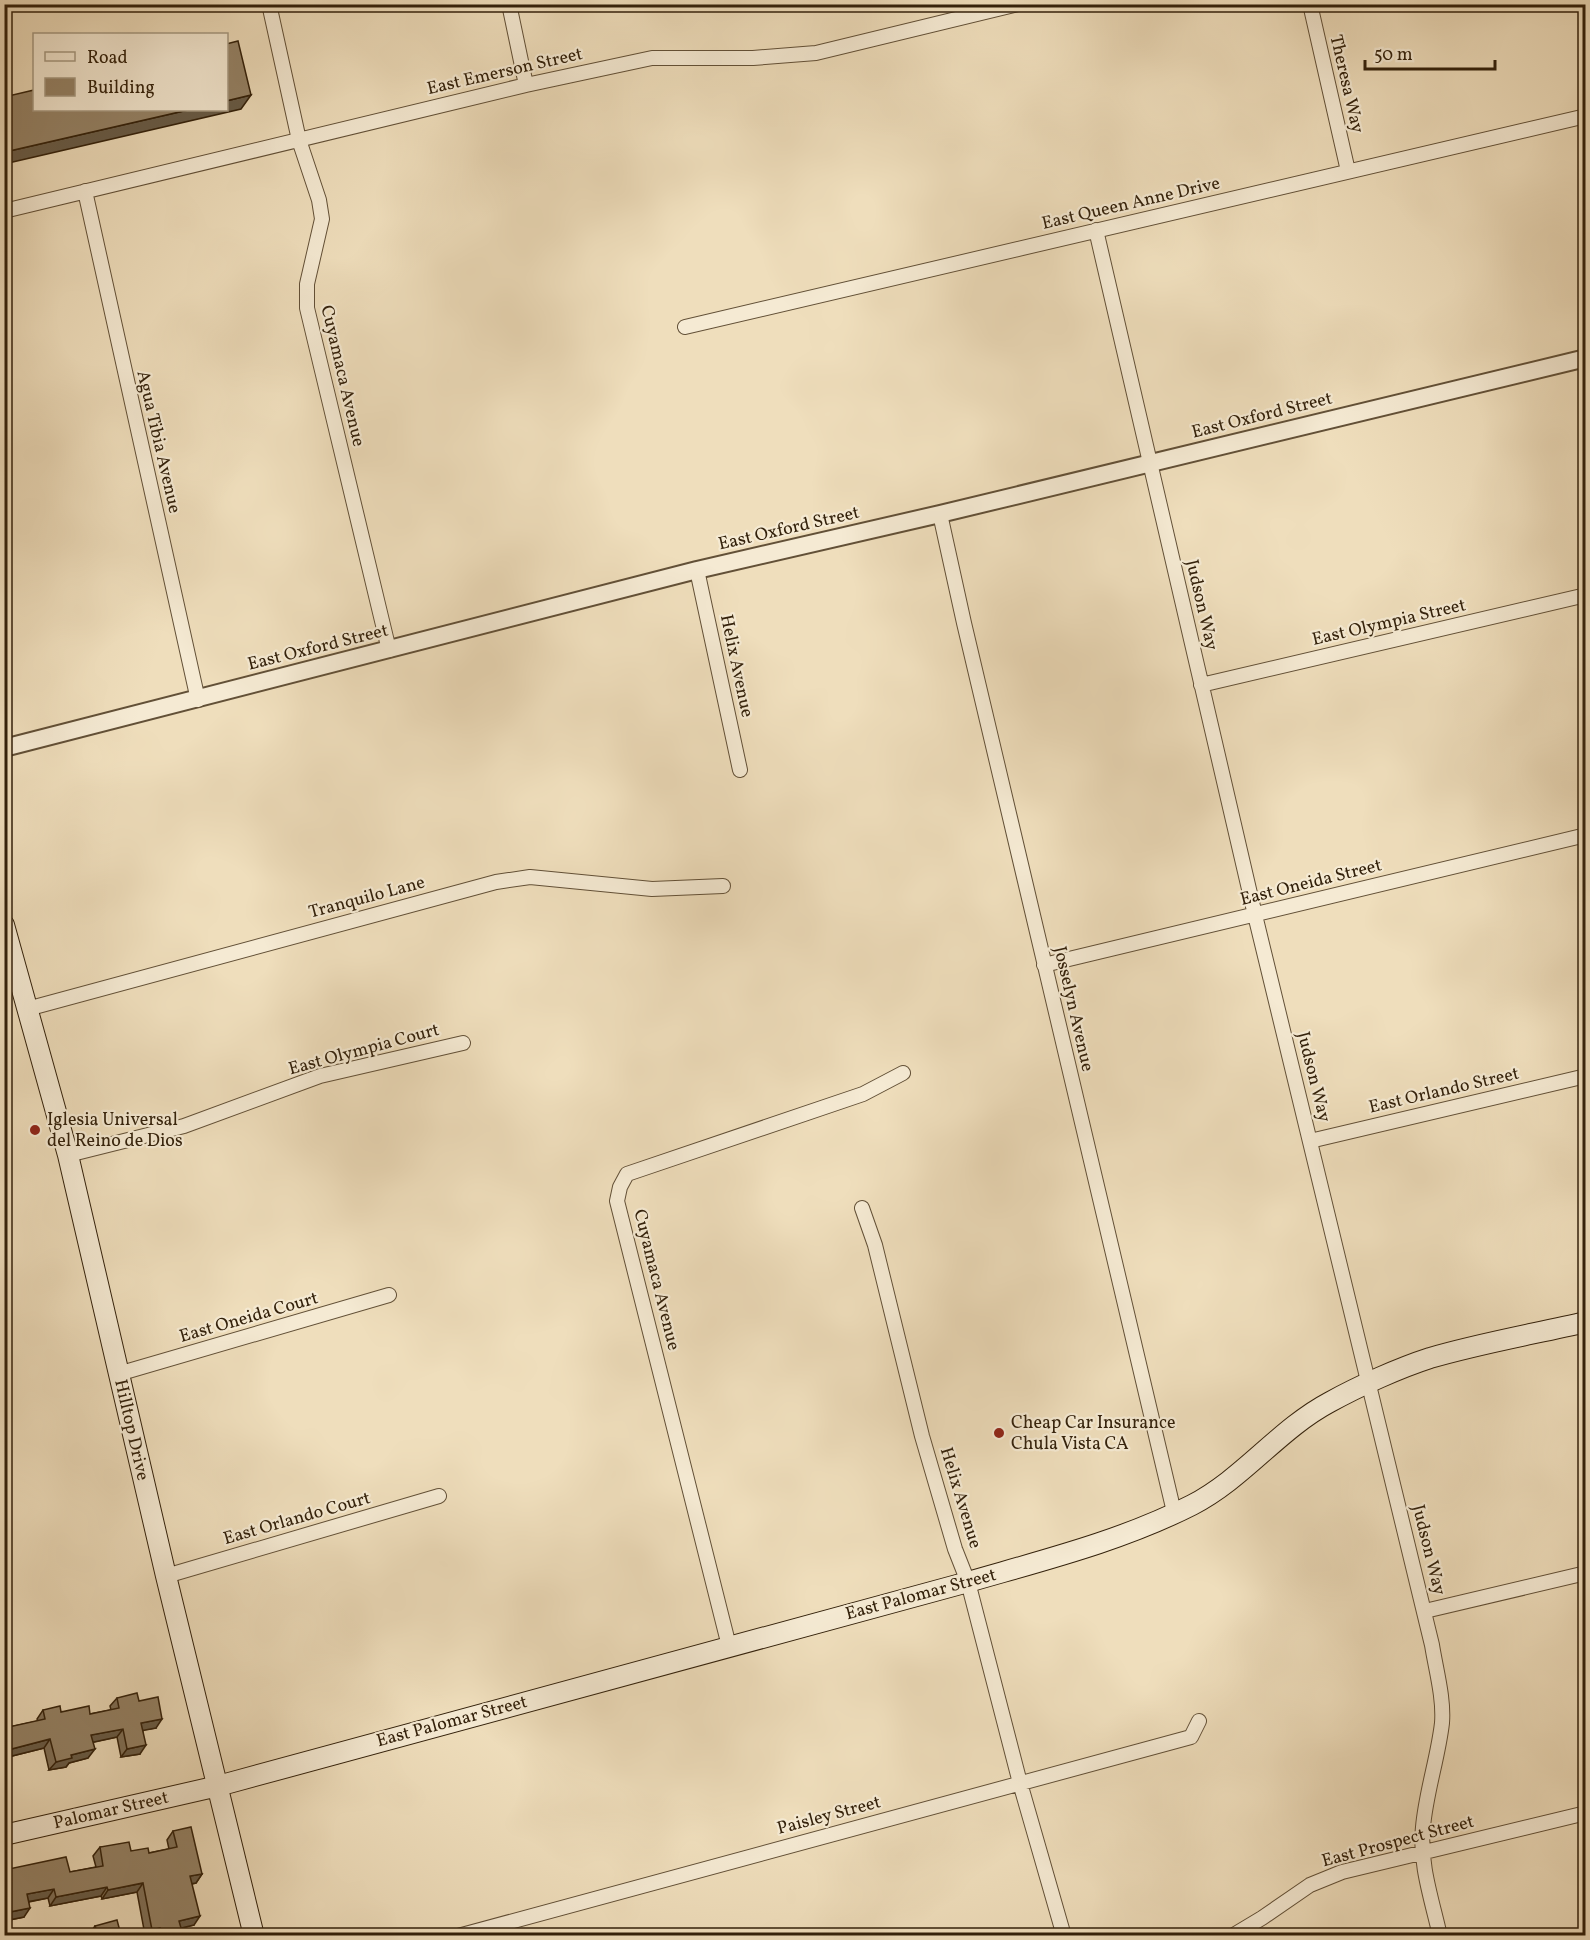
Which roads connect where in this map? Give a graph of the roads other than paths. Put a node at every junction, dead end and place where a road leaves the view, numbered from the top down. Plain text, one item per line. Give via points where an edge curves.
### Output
1 (269, 4) edge
2 (509, 4) edge
3 (1018, 4) edge
4 (1310, 4) edge
5 (526, 85) junction
6 (1586, 116) edge
7 (298, 140) junction
8 (1348, 171) junction
9 (85, 191) junction
10 (4, 210) edge
11 (1096, 230) junction
12 (685, 327) dead end
13 (1586, 358) edge
14 (1150, 463) junction
15 (940, 514) junction
16 (697, 570) junction
17 (1586, 595) edge
18 (389, 650) junction
19 (1201, 686) junction
20 (198, 700) junction
21 (4, 748) edge
22 (740, 770) dead end
23 (1586, 835) edge
24 (723, 886) dead end
25 (1255, 915) junction
26 (4, 925) edge
27 (1044, 965) junction
28 (27, 1010) junction
29 (463, 1043) dead end
30 (903, 1073) dead end
31 (1586, 1076) edge
32 (1310, 1141) junction
33 (68, 1155) junction
34 (862, 1208) dead end
35 (389, 1295) dead end
36 (1586, 1322) edge
37 (118, 1374) junction
38 (1368, 1384) junction
39 (439, 1496) dead end
40 (1174, 1512) junction
41 (1586, 1573) edge
42 (166, 1576) junction
43 (968, 1582) junction
44 (1425, 1611) junction
45 (729, 1646) junction
46 (1199, 1721) dead end
47 (1020, 1783) junction
48 (219, 1786) junction
49 (1586, 1813) edge
50 (4, 1835) edge
51 (1423, 1851) junction
52 (254, 1935) edge
53 (458, 1935) edge
54 (1064, 1935) edge
55 (1232, 1935) edge
56 (1440, 1935) edge

1 - 7 street, Cuyamaca Avenue
2 - 5 street
3 - 5 street, East Emerson Street via 816,53 753,58 652,58
4 - 8 street, Theresa Way
5 - 7 street, East Emerson Street
6 - 8 street, East Queen Anne Drive
7 - 9 street, East Emerson Street
7 - 18 street, Cuyamaca Avenue via 322,219 307,284 307,308
8 - 11 street, East Queen Anne Drive
9 - 10 street, East Emerson Street
9 - 20 street, Agua Tibia Avenue
11 - 12 street, East Queen Anne Drive
11 - 14 street, Judson Way
13 - 14 street, East Oxford Street
14 - 15 street, East Oxford Street
14 - 19 street, Judson Way
15 - 16 street, East Oxford Street
15 - 27 street, Josselyn Avenue
16 - 18 street, East Oxford Street
16 - 22 street, Helix Avenue
17 - 19 street, East Olympia Street
18 - 20 street, East Oxford Street
19 - 25 street, Judson Way
20 - 21 street, East Oxford Street
23 - 25 street, East Oneida Street
24 - 28 street, Tranquilo Lane via 652,889 530,877 496,882
25 - 27 street, East Oneida Street
25 - 32 street, Judson Way
26 - 28 main road, Hilltop Drive
27 - 40 street, Josselyn Avenue
28 - 33 main road, Hilltop Drive
29 - 33 street, East Olympia Court via 320,1076 183,1126
30 - 45 street, Cuyamaca Avenue via 863,1094 627,1174 620,1187 617,1200
31 - 32 street, East Orlando Street
32 - 38 street, Judson Way
33 - 37 main road, Hilltop Drive
34 - 43 street, Helix Avenue via 876,1245 922,1436
35 - 37 street, East Oneida Court
36 - 38 main road, East Palomar Street via 1429,1359
37 - 42 main road, Hilltop Drive
38 - 40 main road, East Palomar Street via 1299,1420 1227,1481
38 - 44 street, Judson Way
39 - 42 street, East Orlando Court
40 - 43 main road, East Palomar Street via 1076,1551
41 - 44 street
42 - 48 main road, Hilltop Drive
43 - 45 main road, East Palomar Street
43 - 47 street, Helix Avenue
44 - 51 street, Judson Way via 1442,1720 1423,1827
45 - 48 main road, East Palomar Street
46 - 47 street, Paisley Street via 1191,1737
47 - 53 street, Paisley Street
47 - 54 street, Helix Avenue
48 - 50 main road, Palomar Street
48 - 52 main road, Hilltop Drive
49 - 51 street, East Prospect Street
51 - 55 street, East Prospect Street via 1342,1872 1310,1885
51 - 56 street, Judson Way

